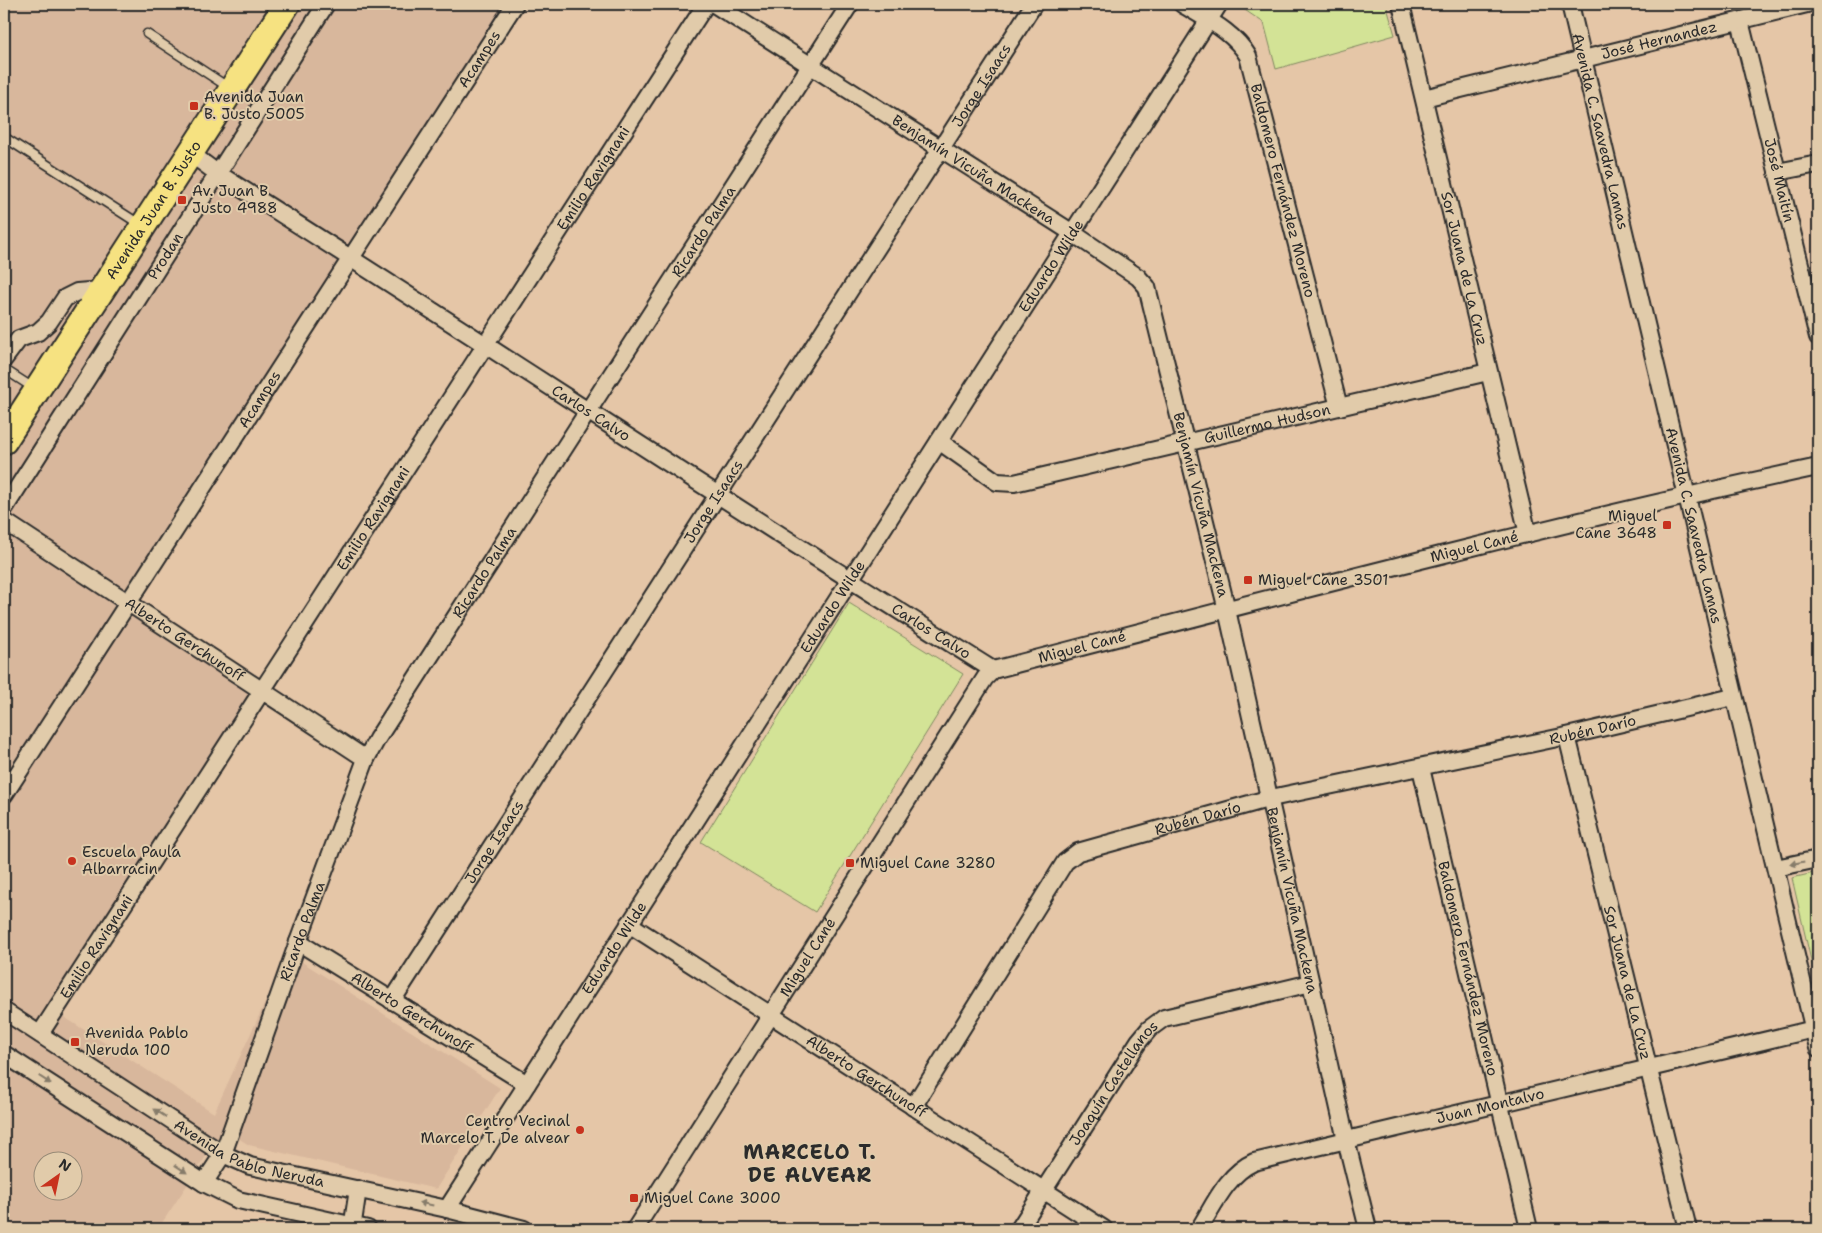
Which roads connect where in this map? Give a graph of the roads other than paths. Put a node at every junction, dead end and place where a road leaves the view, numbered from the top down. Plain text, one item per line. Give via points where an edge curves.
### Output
1 (287, 4) edge
2 (326, 4) edge
3 (515, 4) edge
4 (706, 4) edge
5 (714, 4) edge
6 (850, 4) edge
7 (1034, 4) edge
8 (1182, 4) edge
9 (1218, 4) edge
10 (1401, 4) edge
11 (1570, 4) edge
12 (1807, 4) edge
13 (1208, 20) junction
14 (1740, 22) junction
15 (147, 34) dead end
16 (1583, 58) junction
17 (811, 66) junction
18 (232, 89) junction
19 (1424, 98) junction
20 (4, 137) edge
21 (940, 150) junction
22 (190, 153) junction
23 (1818, 164) edge
24 (1777, 172) junction
25 (217, 173) junction
26 (143, 226) junction
27 (1071, 232) junction
28 (351, 258) junction
29 (101, 290) junction
30 (1818, 337) edge
31 (486, 344) junction
32 (4, 359) edge
33 (4, 369) edge
34 (1488, 372) junction
35 (37, 390) junction
36 (1339, 406) junction
37 (589, 411) junction
38 (4, 441) edge
39 (939, 441) junction
40 (1186, 442) junction
41 (1818, 467) edge
42 (719, 493) junction
43 (1686, 495) junction
44 (4, 509) edge
45 (4, 521) edge
46 (1528, 534) junction
47 (849, 579) junction
48 (128, 603) junction
49 (1227, 610) junction
50 (994, 670) junction
51 (262, 691) junction
52 (1733, 697) junction
53 (1567, 736) junction
54 (366, 759) junction
55 (1421, 768) junction
56 (4, 795) edge
57 (1270, 798) junction
58 (1818, 858) edge
59 (1776, 868) junction
60 (629, 924) junction
61 (298, 942) junction
62 (1311, 983) junction
63 (392, 1001) junction
64 (4, 1011) edge
65 (771, 1016) junction
66 (1814, 1029) junction
67 (40, 1034) junction
68 (1818, 1048) edge
69 (4, 1054) edge
70 (1649, 1068) junction
71 (526, 1084) junction
72 (1499, 1104) junction
73 (913, 1108) junction
74 (1346, 1140) junction
75 (223, 1154) junction
76 (204, 1183) junction
77 (358, 1189) junction
78 (1042, 1192) junction
79 (447, 1209) junction
80 (357, 1228) edge
81 (524, 1229) edge
82 (635, 1229) edge
83 (1019, 1229) edge
84 (1104, 1229) edge
85 (1199, 1229) edge
86 (1368, 1229) edge
87 (1528, 1229) edge
88 (1688, 1229) edge

1 - 18 main road, Avenida Juan B. Justo
2 - 25 street, Prodan
3 - 28 street, Acampes
4 - 31 street, Emilio Ravignani
5 - 17 street, Benjamín Vicuña Mackena
6 - 17 street, Ricardo Palma
7 - 21 street, Jorge Isaacs
8 - 13 street, Baldomero Fernández Moreno
9 - 13 street, Eduardo Wilde
10 - 19 street, Sor Juana de La Cruz
11 - 16 street, Avenida C. Saavedra Lamas
12 - 14 street, José Hernandez
13 - 27 street, Eduardo Wilde
13 - 36 street, Baldomero Fernández Moreno via 1240,42 1248,56
14 - 16 street, José Hernandez
14 - 24 street, José Maitín
15 - 18 lane
16 - 19 street, José Hernandez
16 - 43 street, Avenida C. Saavedra Lamas
17 - 21 street, Benjamín Vicuña Mackena
17 - 37 street, Ricardo Palma
18 - 22 main road, Avenida Juan B. Justo
19 - 34 street, Sor Juana de La Cruz
20 - 26 lane
21 - 27 street, Benjamín Vicuña Mackena
21 - 42 street, Jorge Isaacs
22 - 25 street, Carlos Calvo
22 - 26 main road, Avenida Juan B. Justo
23 - 24 street
24 - 30 street, José Maitín
25 - 28 street, Carlos Calvo
25 - 44 street, Prodan
26 - 29 main road, Avenida Juan B. Justo
27 - 39 street, Eduardo Wilde
27 - 40 street, Benjamín Vicuña Mackena via 1138,277 1147,287
28 - 31 street, Carlos Calvo
28 - 48 street, Acampes
29 - 32 street, Avenida Juan B. Justo via 77,292 65,298 50,322 38,332 19,339
29 - 35 main road, Avenida Juan B. Justo
31 - 37 street, Carlos Calvo
31 - 51 street, Emilio Ravignani
33 - 35 lane
34 - 36 street, Guillermo Hudson
34 - 46 street, Sor Juana de La Cruz
35 - 38 main road, Avenida Juan B. Justo
36 - 40 street, Guillermo Hudson
37 - 42 street, Carlos Calvo
37 - 54 street, Ricardo Palma
39 - 40 street, Guillermo Hudson via 997,482 1005,483
39 - 47 street, Eduardo Wilde
40 - 49 street, Benjamín Vicuña Mackena
41 - 43 street, Miguel Cané
42 - 47 street, Carlos Calvo
42 - 63 street, Jorge Isaacs
43 - 46 street, Miguel Cané
43 - 52 street, Avenida C. Saavedra Lamas
45 - 48 street, Alberto Gerchunoff
46 - 49 street, Miguel Cané
47 - 50 street, Carlos Calvo
47 - 60 street, Eduardo Wilde
48 - 51 street, Alberto Gerchunoff
48 - 56 street, Acampes
49 - 50 street, Miguel Cané
49 - 57 street, Benjamín Vicuña Mackena
50 - 65 street, Miguel Cané via 984,678
51 - 54 street, Alberto Gerchunoff
51 - 67 street, Emilio Ravignani
52 - 53 street, Rubén Darío
52 - 59 street, Avenida C. Saavedra Lamas
53 - 55 street, Rubén Darío
53 - 70 street, Sor Juana de La Cruz
54 - 61 street, Ricardo Palma
55 - 57 street, Rubén Darío
55 - 72 street, Baldomero Fernández Moreno
57 - 62 street, Benjamín Vicuña Mackena
57 - 73 street, Rubén Darío via 1072,856 1065,862
58 -> 59 street
59 - 66 street, Avenida C. Saavedra Lamas
60 - 65 street, Alberto Gerchunoff
60 - 71 street, Eduardo Wilde
61 - 63 street, Alberto Gerchunoff
61 - 75 street, Ricardo Palma
62 - 74 street, Benjamín Vicuña Mackena
62 - 78 street, Joaquín Castellanos via 1164,1018 1149,1028
63 - 71 street, Alberto Gerchunoff
64 - 67 street, Avenida Pablo Neruda
65 - 73 street, Alberto Gerchunoff
65 - 82 street, Miguel Cané
66 - 68 street, Avenida C. Saavedra Lamas
66 - 70 street, Juan Montalvo
75 -> 67 street, Avenida Pablo Neruda
69 -> 76 street
70 - 72 street, Juan Montalvo
70 - 88 street, Sor Juana de La Cruz
71 - 79 street, Eduardo Wilde
72 - 74 street, Juan Montalvo
72 - 87 street, Baldomero Fernández Moreno
73 - 78 street, Alberto Gerchunoff
74 - 85 street, Juan Montalvo via 1254,1162 1242,1168 1231,1178
74 - 86 street, Benjamín Vicuña Mackena
75 - 76 street, Ricardo Palma
75 - 77 street, Avenida Pablo Neruda via 250,1166
76 - 80 street via 238,1200
79 -> 77 street, Avenida Pablo Neruda
77 - 80 street
78 - 83 street, Joaquín Castellanos
78 - 84 street, Alberto Gerchunoff
79 - 81 street, Avenida Pablo Neruda

